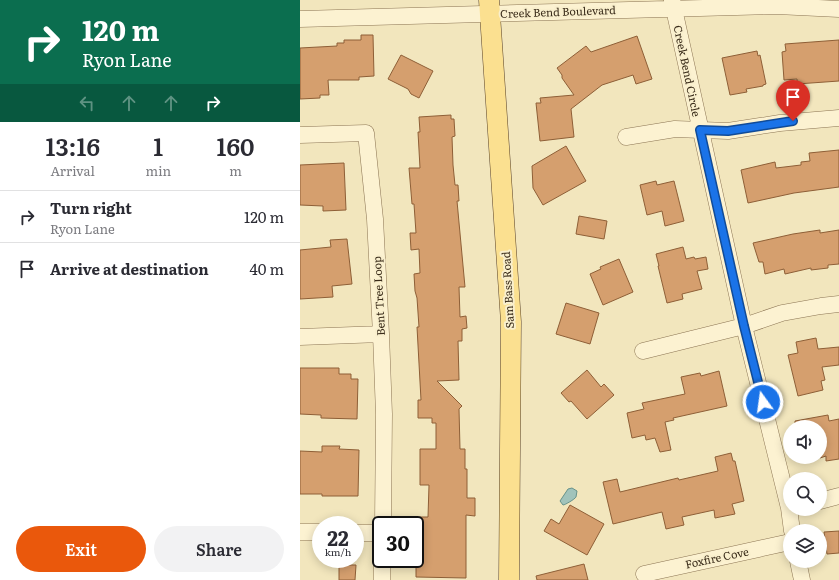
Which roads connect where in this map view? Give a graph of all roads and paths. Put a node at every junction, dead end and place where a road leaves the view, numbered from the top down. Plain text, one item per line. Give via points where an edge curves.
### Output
1 (673, 4) edge
2 (489, 7) edge
3 (839, 9) edge
4 (300, 19) edge
5 (839, 118) edge
6 (700, 130) junction
7 (300, 135) edge
8 (626, 138) dead end
9 (839, 304) edge
10 (744, 326) junction
11 (381, 334) junction
12 (300, 337) edge
13 (643, 351) dead end
14 (783, 480) edge
15 (839, 496) edge
16 (827, 499) edge
17 (383, 516) edge
18 (300, 532) edge
19 (312, 532) edge
20 (783, 544) edge
21 (382, 568) edge
22 (799, 568) edge
23 (644, 574) dead end
24 (382, 580) edge
25 (509, 580) edge
26 (802, 580) edge

1 - 2 street, Creek Bend Boulevard
1 - 3 street, Creek Bend Boulevard
1 - 6 street, Creek Bend Circle
2 - 4 street, Creek Bend Boulevard
2 - 25 main road, Sam Bass Road via 511,322
5 - 6 street via 819,118 728,131
6 - 8 street via 674,128
6 - 10 street, Creek Bend Circle
7 - 11 street, Bent Tree Loop via 366,133 375,219
9 - 10 street via 782,313
10 - 13 street
10 - 14 street, Creek Bend Circle
11 - 12 street
11 - 17 street, Bent Tree Loop via 384,414
15 - 16 street
18 - 19 street
20 - 23 street, Foxfire Cove
21 - 24 street
22 - 26 street

